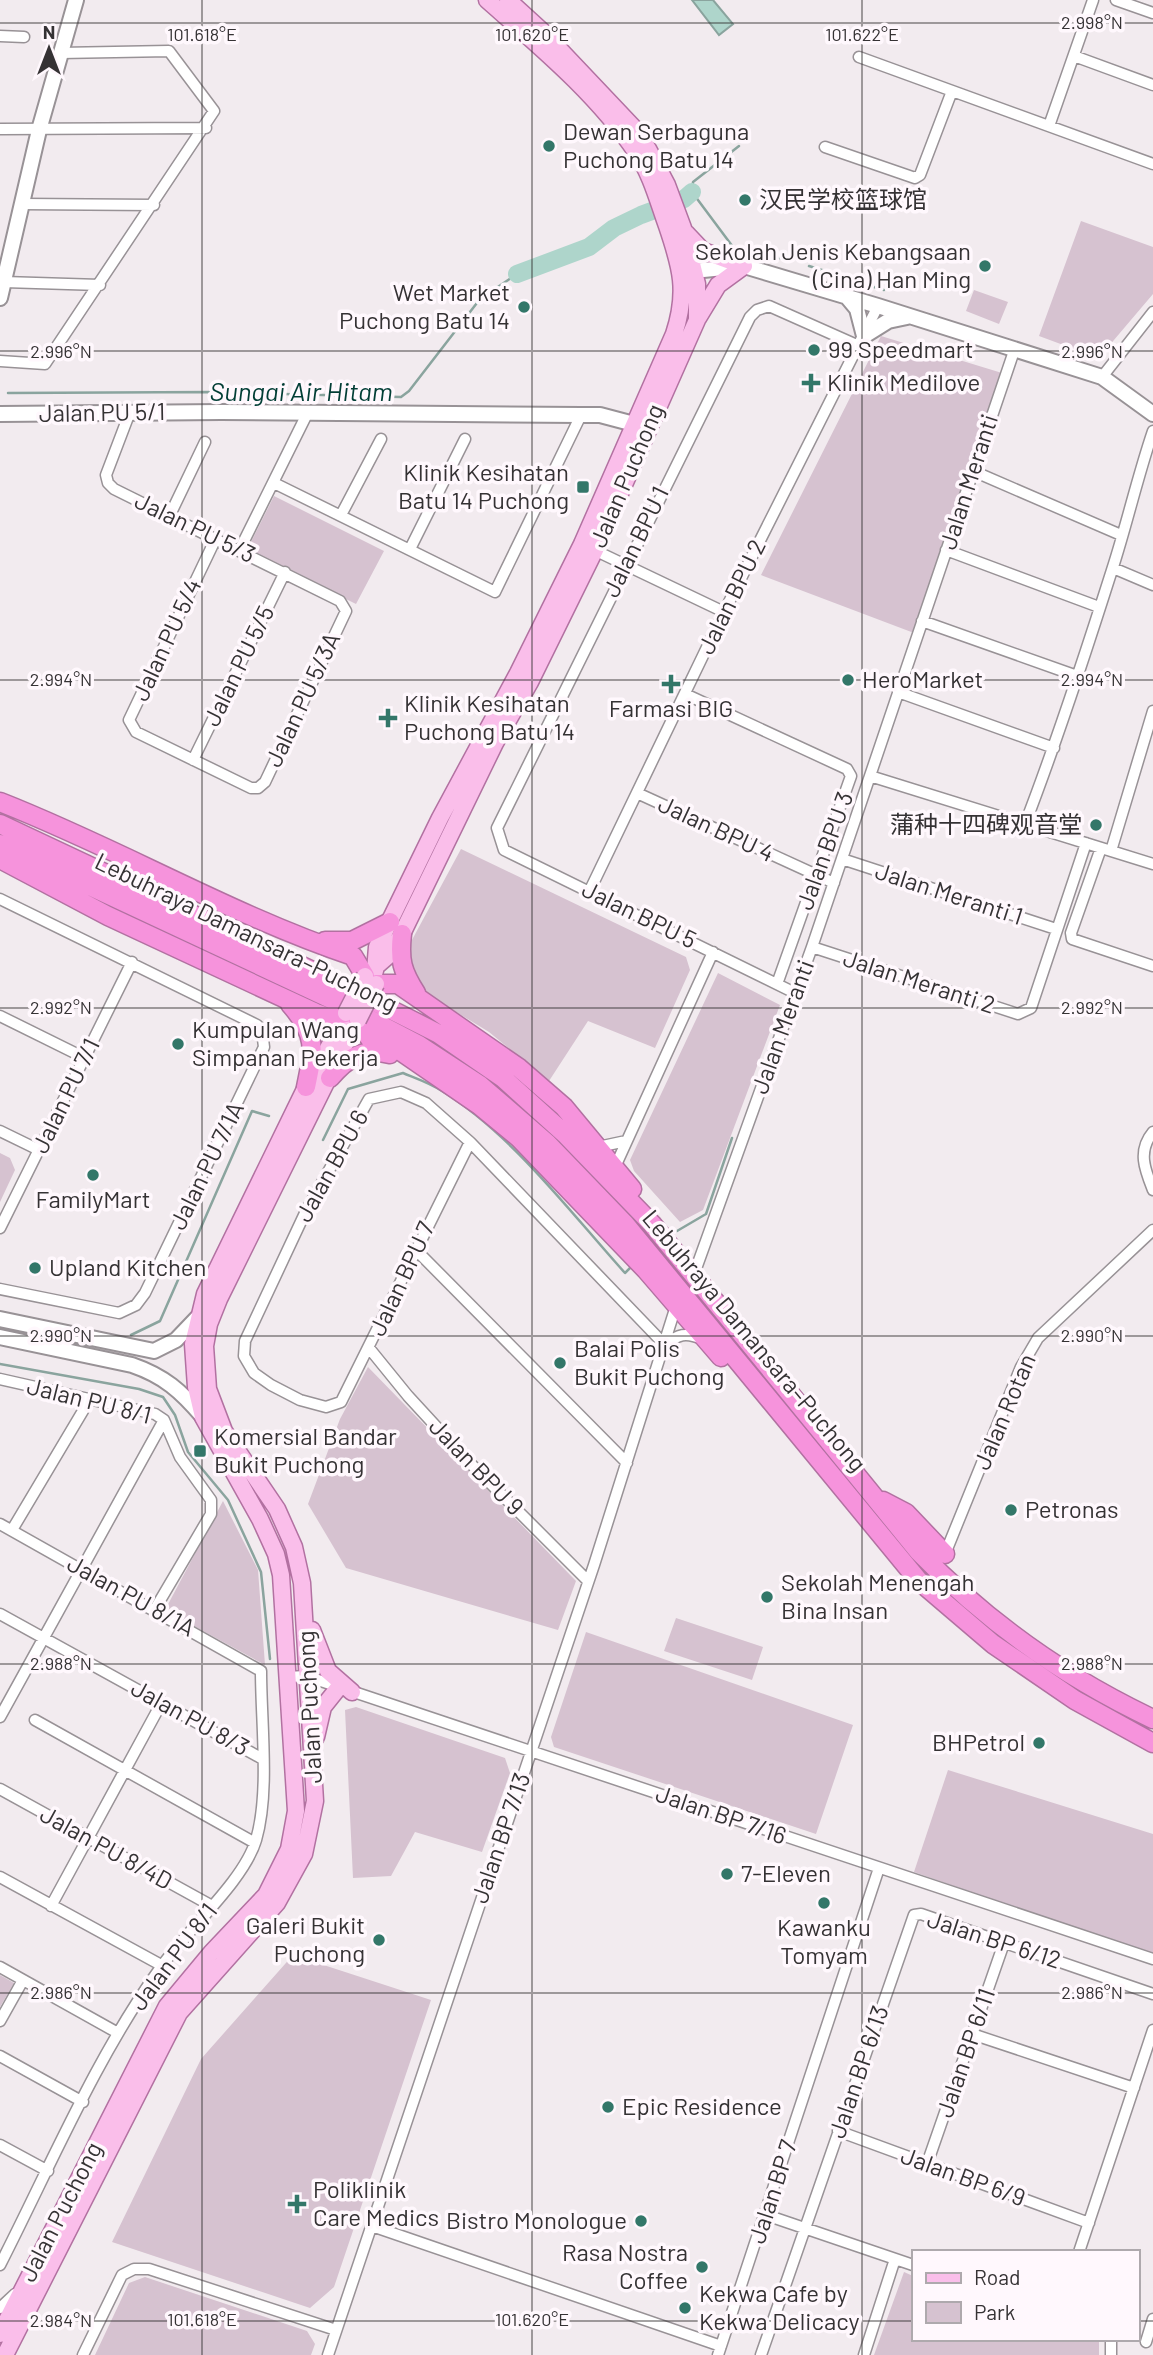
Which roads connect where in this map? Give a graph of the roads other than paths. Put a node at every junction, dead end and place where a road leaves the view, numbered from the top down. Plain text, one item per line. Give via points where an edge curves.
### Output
1 (76, 0) edge
2 (487, 0) edge
3 (508, 0) edge
4 (1093, 0) edge
5 (1116, 0) edge
6 (1153, 13) edge
7 (0, 37) edge
8 (24, 37) dead end
9 (60, 53) junction
10 (1074, 56) junction
11 (859, 57) dead end
12 (1153, 85) edge
13 (952, 90) junction
14 (1049, 126) junction
15 (206, 128) junction
16 (0, 129) edge
17 (39, 130) junction
18 (825, 147) dead end
19 (1153, 164) edge
20 (661, 188) junction
21 (22, 204) junction
22 (154, 205) junction
23 (676, 225) junction
24 (744, 266) junction
25 (688, 270) junction
26 (4, 282) junction
27 (100, 285) junction
28 (846, 296) junction
29 (0, 299) edge
30 (878, 306) junction
31 (1153, 312) edge
32 (908, 317) junction
33 (697, 320) junction
34 (862, 341) junction
35 (1015, 348) junction
36 (0, 361) edge
37 (1102, 377) junction
38 (130, 412) junction
39 (308, 412) junction
40 (1, 414) edge
41 (1153, 414) edge
42 (581, 415) junction
43 (634, 424) junction
44 (1153, 432) edge
45 (382, 439) dead end
46 (465, 439) dead end
47 (205, 442) dead end
48 (973, 471) junction
49 (274, 483) junction
50 (341, 515) junction
51 (169, 517) junction
52 (1121, 535) junction
53 (216, 538) junction
54 (589, 547) junction
55 (240, 549) junction
56 (410, 549) junction
57 (946, 550) junction
58 (625, 565) junction
59 (1113, 568) junction
60 (285, 572) junction
61 (1153, 585) edge
62 (1099, 607) junction
63 (346, 611) joint
64 (724, 612) junction
65 (922, 621) junction
66 (1077, 676) junction
67 (898, 692) junction
68 (685, 694) junction
69 (1153, 711) edge
70 (1054, 748) junction
71 (193, 760) junction
72 (870, 776) junction
73 (258, 788) joint
74 (637, 793) junction
75 (0, 802) edge
76 (0, 824) edge
77 (1025, 824) junction
78 (497, 828) joint
79 (1086, 843) junction
80 (0, 844) edge
81 (1106, 849) junction
82 (0, 859) edge
83 (842, 859) junction
84 (1153, 864) edge
85 (816, 875) junction
86 (834, 883) junction
87 (590, 890) junction
88 (0, 899) edge
89 (396, 928) junction
90 (1056, 929) junction
91 (291, 935) junction
92 (812, 947) junction
93 (713, 952) junction
94 (132, 962) junction
95 (1153, 966) edge
96 (372, 977) junction
97 (777, 984) junction
98 (795, 993) junction
99 (284, 996) junction
100 (420, 999) junction
101 (0, 1016) edge
102 (350, 1020) junction
103 (85, 1058) junction
104 (417, 1063) junction
105 (330, 1078) junction
106 (306, 1087) junction
107 (0, 1131) edge
108 (1153, 1132) edge
109 (626, 1141) junction
110 (470, 1142) junction
111 (596, 1144) junction
112 (39, 1150) junction
113 (615, 1167) junction
114 (1153, 1191) edge
115 (251, 1219) junction
116 (652, 1224) junction
117 (0, 1228) edge
118 (1153, 1230) edge
119 (415, 1248) junction
120 (693, 1277) junction
121 (0, 1289) edge
122 (676, 1306) junction
123 (197, 1318) junction
124 (0, 1319) edge
125 (703, 1339) junction
126 (4, 1340) edge
127 (664, 1345) junction
128 (369, 1348) junction
129 (0, 1379) edge
130 (90, 1399) junction
131 (326, 1407) joint
132 (203, 1417) junction
133 (164, 1420) junction
134 (789, 1425) junction
135 (627, 1463) junction
136 (880, 1500) junction
137 (0, 1524) edge
138 (12, 1530) junction
139 (945, 1554) joint
140 (80, 1567) junction
141 (588, 1580) junction
142 (302, 1583) junction
143 (155, 1609) junction
144 (0, 1614) edge
145 (44, 1638) junction
146 (261, 1671) joint
147 (287, 1676) junction
148 (306, 1676) junction
149 (346, 1689) junction
150 (162, 1702) junction
151 (3, 1703) edge
152 (0, 1717) edge
153 (1150, 1717) edge
154 (35, 1720) dead end
155 (1153, 1743) edge
156 (532, 1751) junction
157 (261, 1758) junction
158 (126, 1769) junction
159 (313, 1777) junction
160 (0, 1789) edge
161 (88, 1839) junction
162 (255, 1843) junction
163 (879, 1868) junction
164 (0, 1877) edge
165 (51, 1906) junction
166 (212, 1906) junction
167 (914, 1915) joint
168 (1004, 1943) junction
169 (1153, 1959) edge
170 (161, 1965) junction
171 (0, 1967) edge
172 (23, 1980) junction
173 (1153, 1994) edge
174 (0, 2021) edge
175 (1153, 2030) edge
176 (118, 2033) junction
177 (972, 2034) junction
178 (0, 2056) edge
179 (1134, 2088) junction
180 (83, 2102) junction
181 (838, 2132) junction
182 (0, 2145) edge
183 (927, 2164) junction
184 (48, 2171) junction
185 (766, 2215) junction
186 (1088, 2223) junction
187 (372, 2226) junction
188 (804, 2228) junction
189 (0, 2235) edge
190 (12, 2242) junction
191 (1080, 2250) edge
192 (895, 2259) junction
193 (0, 2265) edge
194 (912, 2265) edge
195 (23, 2288) junction
196 (0, 2308) edge
197 (1153, 2319) edge
198 (336, 2330) junction
199 (0, 2334) edge
200 (1145, 2342) edge
201 (719, 2350) edge
202 (5, 2355) edge
203 (83, 2355) edge
204 (328, 2355) edge
205 (761, 2355) edge
206 (864, 2355) edge

1 - 9 street
2 - 20 main road, Jalan Puchong via 578,85 622,134
3 - 20 main road, Jalan Puchong via 633,127
4 - 10 street
5 - 6 street
7 - 8 street
9 - 15 street via 169,51 215,111
9 - 17 street
10 - 12 street
10 - 14 street
11 - 13 street
13 - 14 street
13 - 18 street via 915,178
14 - 19 street
15 - 17 street
15 - 22 street
16 - 17 street
17 - 21 street
20 - 23 main road, Jalan Puchong
21 - 22 street
21 - 26 street
22 - 27 street
23 - 24 main road via 702,251
23 - 25 main road, Jalan Puchong
24 - 25 street
24 - 28 street
24 - 33 main road via 718,285
25 - 33 main road, Jalan Puchong via 698,294
25 - 43 main road, Jalan Puchong via 683,306
26 - 27 street
26 - 29 street
27 - 36 street via 45,364
28 - 30 street
28 - 34 street via 860,316
30 - 32 street
30 - 34 street, Jalan BPU 2
31 - 37 street
32 - 34 street via 888,321
32 - 35 street
33 - 54 main road, Jalan Puchong
34 - 58 street, Jalan BPU 1 via 768,306 757,310
34 - 64 street, Jalan BPU 2
35 - 37 street
35 - 48 street, Jalan Meranti
37 - 41 street
38 - 39 street, Jalan PU 5/1
38 - 40 street, Jalan PU 5/1
38 - 51 street, Jalan PU 5/3 via 106,475 108,483
39 - 42 street, Jalan PU 5/1
39 - 49 street
42 - 43 street, Jalan PU 5/1
42 - 56 street via 495,592
43 - 54 main road, Jalan Puchong
44 - 52 street
45 - 50 street
46 - 56 street
47 - 51 street
48 - 52 street
48 - 57 street, Jalan Meranti
49 - 50 street
49 - 55 street
50 - 56 street
51 - 53 street, Jalan PU 5/3
52 - 59 street
53 - 55 street, Jalan PU 5/3
53 - 71 street, Jalan PU 5/4 via 129,720 136,732
54 - 58 street
54 - 89 main road, Jalan Puchong via 518,673
55 - 60 street, Jalan PU 5/3
57 - 62 street
57 - 65 street, Jalan Meranti
58 - 64 street
58 - 78 street, Jalan BPU 1
59 - 61 street
59 - 62 street
60 - 63 street, Jalan PU 5/3 via 340,601
60 - 71 street, Jalan PU 5/5
62 - 66 street
63 - 73 street, Jalan PU 5/3A via 265,782
64 - 68 street, Jalan BPU 2
65 - 66 street
65 - 67 street, Jalan Meranti
66 - 70 street
67 - 70 street
67 - 72 street, Jalan Meranti
68 - 74 street, Jalan BPU 2
68 - 85 street, Jalan BPU 3 via 847,769 850,783
69 - 81 street
70 - 77 street
71 - 73 street, Jalan PU 5/4
72 - 77 street
72 - 83 street, Jalan Meranti
74 - 85 street, Jalan BPU 4
74 - 87 street, Jalan BPU 2
75 - 91 highway
76 - 116 highway, Lebuhraya Damansara–Puchong via 439,1034 503,1078
77 - 79 street
78 - 87 street, Jalan BPU 5 via 504,850
79 - 81 street
79 - 90 street
80 - 134 highway, Lebuhraya Damansara–Puchong via 331,999 419,1045 480,1085 547,1143 625,1224
81 - 84 street
81 - 95 street via 1072,939
82 - 99 highway via 27,876
83 - 86 street, Jalan Meranti
83 - 90 street, Jalan Meranti 1
85 - 86 street, Jalan BPU 4
85 - 97 street, Jalan BPU 3
86 - 92 street, Jalan Meranti
87 - 93 street, Jalan BPU 5
88 - 94 street, Jalan PU 7/1A
89 - 91 highway via 352,941
89 - 96 main road, Jalan Puchong
89 - 100 highway via 402,971
90 - 92 street, Jalan Meranti 2 via 1031,1008 1018,1014
91 - 96 highway via 353,956
92 - 98 street, Jalan Meranti
93 - 97 street, Jalan BPU 5
93 - 109 street
94 - 103 street, Jalan PU 7/1
94 - 121 street, Jalan PU 7/1A via 257,1025 264,1047 136,1305 119,1313
96 - 100 highway via 398,984
96 - 102 main road, Jalan Puchong, bridge
97 - 98 street, Jalan BPU 5
98 - 120 street, Jalan Meranti
99 - 102 highway via 327,1017
99 - 106 highway via 308,1024 312,1040
100 - 111 highway via 519,1069 564,1107
101 - 103 street
102 - 104 highway via 370,1039
102 - 105 main road, Jalan Puchong
102 - 106 main road, Jalan Puchong via 335,1036
103 - 112 street, Jalan PU 7/1
104 - 105 highway via 371,1051 343,1062
104 - 122 highway via 519,1138
105 - 115 main road, Jalan Puchong
106 - 115 main road, Jalan Puchong
107 - 112 street
108 - 114 street via 1143,1153
109 - 111 street
109 - 113 street
110 - 119 street, Jalan BPU 7
110 - 127 street, Jalan BPU 6
110 - 131 street, Jalan BPU 6 via 426,1103 401,1092 369,1099 305,1213 245,1340 244,1356 254,1373 271,1385
111 - 113 highway
112 - 117 street, Jalan PU 7/1
113 - 116 highway
115 - 123 main road, Jalan Puchong via 205,1294
115 - 142 main road, Jalan Puchong via 209,1324 204,1366 224,1431 277,1509
116 - 120 highway, Lebuhraya Damansara–Puchong
118 - 139 street, Jalan Rotan via 1038,1338 1021,1367
119 - 128 street, Jalan BPU 7
119 - 135 street
120 - 136 highway, Lebuhraya Damansara–Puchong
122 - 125 highway
122 - 127 street, Jalan BP 7/13
123 - 124 street via 176,1340 154,1351
123 - 132 main road, Jalan Puchong via 193,1364
125 - 127 street via 685,1334
125 - 134 highway
126 - 132 street via 152,1372 181,1390
127 - 135 street, Jalan BP 7/13
128 - 131 street, Jalan BPU 7 via 341,1402
128 - 141 street, Jalan BPU 9 via 466,1458
129 - 130 street, Jalan PU 8/1
130 - 133 street, Jalan PU 8/1
130 - 138 street
132 - 147 main road, Jalan Puchong via 276,1554
133 - 140 street
133 - 143 street, Jalan PU 8/1 via 180,1457 212,1506
134 - 155 highway, Lebuhraya Damansara–Puchong via 918,1580 1074,1700
135 - 141 street, Jalan BP 7/13
136 - 139 highway via 906,1513
136 - 153 highway, Lebuhraya Damansara–Puchong via 919,1552 957,1591 1062,1670
137 - 138 street, Jalan PU 8/1A
138 - 140 street, Jalan PU 8/1A
140 - 143 street, Jalan PU 8/1A
140 - 145 street
141 - 156 street, Jalan BP 7/13
142 - 148 main road, Jalan Puchong
142 - 149 main road via 314,1643 328,1671
143 - 146 street, Jalan PU 8/1A
144 - 145 street, Jalan PU 8/3
145 - 150 street, Jalan PU 8/3
145 - 151 street
146 - 157 street, Jalan PU 8/1
147 - 148 street, Jalan BP 7/16
147 - 195 main road, Jalan Puchong via 296,1811 289,1849 266,1895 167,2006
148 - 149 street, Jalan BP 7/16
148 - 159 main road, Jalan Puchong
149 - 156 street, Jalan BP 7/16
149 - 159 main road via 323,1707
150 - 157 street, Jalan PU 8/3
150 - 158 street
151 - 152 street
154 - 158 street
156 - 163 street, Jalan BP 7/16
156 - 187 street, Jalan BP 7/13
157 - 162 street, Jalan PU 8/1 via 263,1801
158 - 161 street
158 - 162 street
159 - 202 main road, Jalan Puchong via 315,1801 304,1854 277,1903 179,2013
160 - 161 street, Jalan PU 8/4D
161 - 165 street
161 - 166 street, Jalan PU 8/4D
162 - 166 street, Jalan PU 8/1
163 - 169 street, Jalan BP 7/16
163 - 185 street, Jalan BP 7
164 - 165 street
165 - 170 street
166 - 170 street, Jalan PU 8/1
167 - 168 street, Jalan BP 6/12
167 - 181 street, Jalan BP 6/13
168 - 173 street, Jalan BP 6/12
168 - 177 street, Jalan BP 6/11
170 - 176 street, Jalan PU 8/1
171 - 172 street
172 - 174 street
172 - 176 street
175 - 179 street
176 - 180 street, Jalan PU 8/1
177 - 179 street
177 - 183 street, Jalan BP 6/11
178 - 180 street
179 - 186 street
180 - 184 street, Jalan PU 8/1
181 - 183 street, Jalan BP 6/9
181 - 188 street, Jalan BP 6/13
182 - 184 street
183 - 186 street, Jalan BP 6/9
184 - 190 street, Jalan PU 8/1
185 - 188 street
185 - 201 street, Jalan BP 7
186 - 191 street
187 - 198 street, Jalan BP 7/13
187 - 201 street
188 - 192 street
188 - 205 street, Jalan BP 6/13
189 - 190 street
190 - 193 street, Jalan PU 8/1
192 - 194 street
192 - 206 street
195 - 196 street
195 - 199 main road, Jalan Puchong
197 - 200 street
198 - 203 street via 149,2269 134,2269 122,2275
198 - 204 street, Jalan BP 7/13

